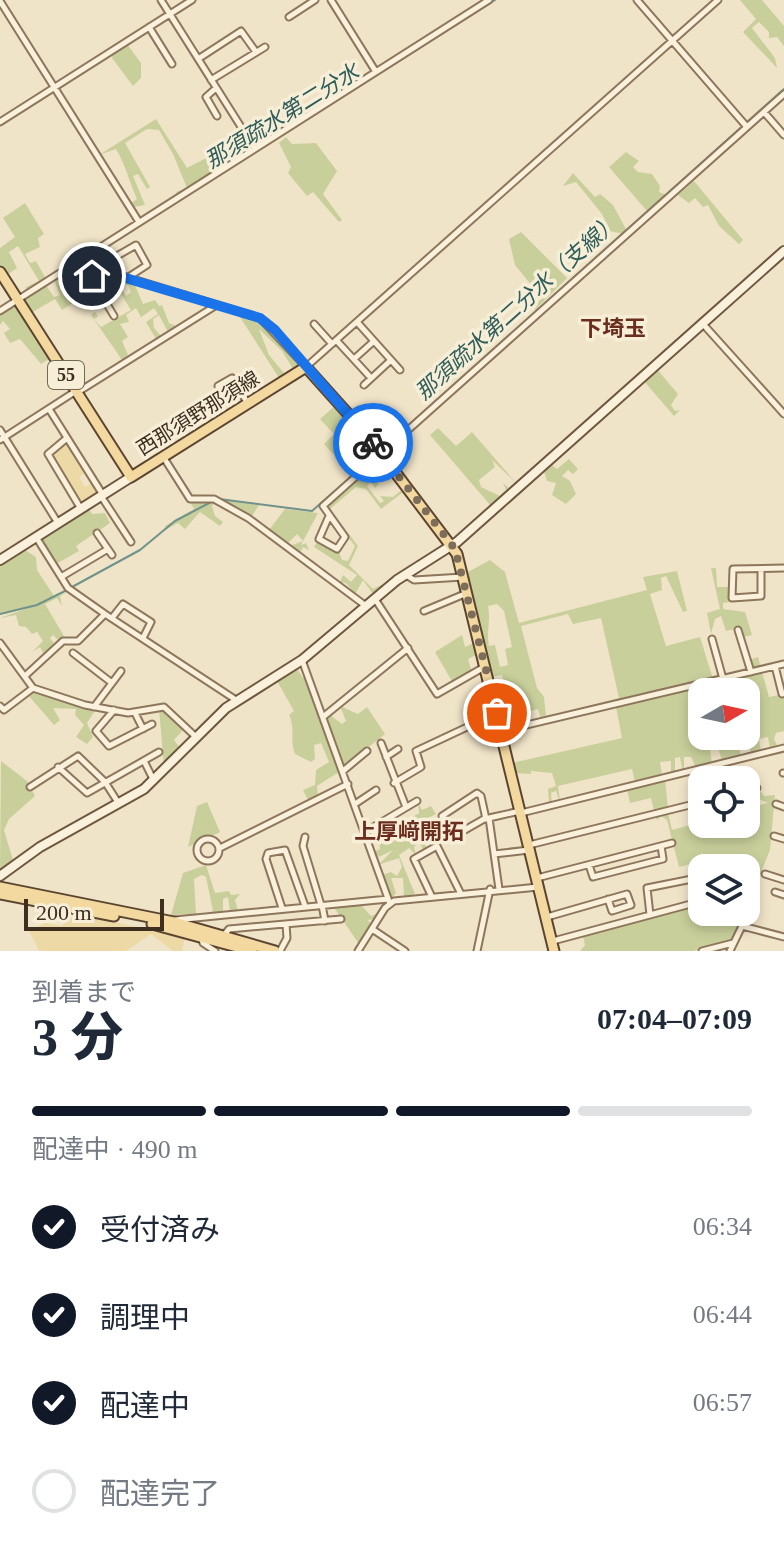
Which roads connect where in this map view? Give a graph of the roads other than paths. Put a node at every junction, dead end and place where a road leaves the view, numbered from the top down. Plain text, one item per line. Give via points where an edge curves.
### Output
1 (161, 0) edge
2 (192, 0) edge
3 (315, 0) edge
4 (331, 0) edge
5 (489, 0) edge
6 (637, 0) edge
7 (718, 0) edge
8 (0, 1) edge
9 (170, 14) junction
10 (289, 17) dead end
11 (149, 27) junction
12 (672, 41) junction
13 (265, 47) dead end
14 (256, 52) junction
15 (198, 59) junction
16 (172, 64) dead end
17 (376, 72) junction
18 (211, 80) junction
19 (54, 87) junction
20 (216, 88) junction
21 (784, 94) edge
22 (764, 112) junction
23 (217, 116) dead end
24 (0, 122) edge
25 (747, 127) junction
26 (784, 135) edge
27 (255, 149) junction
28 (139, 222) junction
29 (784, 251) edge
30 (77, 262) junction
31 (99, 270) junction
32 (0, 272) edge
33 (127, 278) junction
34 (18, 300) junction
35 (215, 306) junction
36 (0, 311) edge
37 (114, 316) dead end
38 (357, 322) junction
39 (703, 323) junction
40 (314, 324) dead end
41 (374, 341) junction
42 (334, 342) junction
43 (354, 359) junction
44 (391, 360) junction
45 (306, 367) junction
46 (400, 370) dead end
47 (371, 378) junction
48 (364, 385) dead end
49 (218, 386) dead end
50 (76, 392) junction
51 (248, 403) junction
52 (49, 409) junction
53 (784, 414) edge
54 (0, 430) edge
55 (2, 438) edge
56 (67, 438) junction
57 (382, 454) junction
58 (163, 457) junction
59 (131, 477) junction
60 (102, 496) junction
61 (81, 509) junction
62 (329, 516) junction
63 (58, 523) junction
64 (97, 533) dead end
65 (36, 537) junction
66 (131, 542) dead end
67 (453, 545) junction
68 (0, 560) edge
69 (784, 568) edge
70 (761, 569) junction
71 (405, 575) junction
72 (61, 577) junction
73 (464, 577) junction
74 (468, 593) junction
75 (374, 599) junction
76 (366, 606) junction
77 (424, 611) dead end
78 (105, 614) junction
79 (112, 619) junction
80 (738, 630) dead end
81 (143, 638) junction
82 (712, 639) dead end
83 (0, 643) edge
84 (408, 648) junction
85 (73, 653) dead end
86 (302, 660) junction
87 (784, 664) edge
88 (486, 666) junction
89 (775, 666) junction
90 (121, 671) dead end
91 (751, 672) junction
92 (25, 676) junction
93 (723, 678) edge
94 (727, 678) edge
95 (112, 683) junction
96 (688, 687) edge
97 (33, 688) junction
98 (782, 694) dead end
99 (236, 700) junction
100 (0, 706) edge
101 (94, 707) junction
102 (114, 710) junction
103 (135, 713) junction
104 (497, 713) junction
105 (323, 717) junction
106 (152, 724) dead end
107 (143, 729) junction
108 (501, 731) junction
109 (196, 737) junction
110 (381, 743) dead end
111 (784, 748) edge
112 (398, 749) dead end
113 (367, 751) dead end
114 (159, 752) dead end
115 (386, 757) junction
116 (144, 761) junction
117 (58, 767) junction
118 (343, 771) junction
119 (155, 781) junction
120 (105, 782) junction
121 (394, 783) junction
122 (348, 784) junction
123 (30, 787) dead end
124 (376, 790) dead end
125 (417, 801) dead end
126 (119, 804) junction
127 (355, 804) junction
128 (776, 804) dead end
129 (688, 806) edge
130 (406, 807) junction
131 (784, 807) edge
132 (521, 812) junction
133 (487, 818) junction
134 (365, 832) junction
135 (774, 836) dead end
136 (305, 837) dead end
137 (784, 839) edge
138 (672, 843) dead end
139 (661, 846) junction
140 (529, 847) junction
141 (220, 848) junction
142 (494, 854) junction
143 (589, 865) junction
144 (765, 874) dead end
145 (0, 876) edge
146 (688, 880) edge
147 (784, 880) edge
148 (538, 882) junction
149 (0, 887) edge
150 (490, 889) junction
151 (499, 889) junction
152 (460, 892) junction
153 (775, 892) dead end
154 (0, 894) edge
155 (784, 895) edge
156 (431, 896) junction
157 (608, 899) junction
158 (389, 901) junction
159 (322, 905) junction
160 (688, 905) edge
161 (305, 906) junction
162 (282, 908) junction
163 (650, 915) junction
164 (546, 917) junction
165 (341, 919) dead end
166 (325, 921) junction
167 (174, 922) junction
168 (286, 924) junction
169 (372, 929) junction
170 (201, 935) junction
171 (224, 935) junction
172 (784, 937) edge
173 (734, 943) junction
174 (553, 946) edge
175 (215, 951) edge
176 (252, 951) edge
177 (278, 951) edge
178 (359, 951) edge
179 (405, 951) edge
180 (477, 951) edge
181 (702, 951) edge
182 (730, 951) edge

1 - 9 street
2 - 9 street
3 - 10 street
4 - 17 street
5 - 17 street
6 - 12 street
7 - 12 street
8 - 19 street
9 - 11 street
9 - 15 street
11 - 16 street
11 - 19 street
12 - 25 street
12 - 38 street
13 - 14 street
14 - 15 street via 241,31
14 - 18 street
15 - 18 street
17 - 27 street
18 - 20 street
19 - 24 street
19 - 28 street
20 - 23 street via 206,97
20 - 27 street
21 - 22 street
22 - 25 street
22 - 26 street
25 - 57 street
27 - 28 street
28 - 30 street
29 - 39 street
30 - 31 street
30 - 34 street
31 - 33 street
31 - 33 street via 136,245 147,265
31 - 37 street via 92,279
32 - 34 main road, 西那須野那須線 / 55
33 - 35 street
34 - 36 street
34 - 50 main road, 西那須野那須線 / 55
35 - 45 street via 266,322
35 - 50 street
38 - 41 street
38 - 42 street
39 - 53 street
39 - 67 street
40 - 42 street
41 - 43 street
41 - 44 street
42 - 43 street
42 - 45 street
43 - 47 street
44 - 46 street
44 - 47 street
45 - 51 main road, 西那須野那須線
45 - 57 main road
47 - 48 street
49 - 51 street via 232,378
50 - 52 street
50 - 59 main road, 西那須野那須線 / 55
51 - 58 main road, 西那須野那須線
52 - 55 street
52 - 56 street
54 - 55 street
55 - 63 street
56 - 60 street
56 - 61 street via 48,454
57 - 62 street via 323,506
57 - 67 main road
58 - 59 main road, 西那須野那須線
58 - 76 street via 190,499 214,499 248,518
59 - 60 street
60 - 61 street
60 - 66 street
61 - 63 street
62 - 62 street via 319,539 337,549 345,537
63 - 65 street
64 - 72 street via 110,552
65 - 68 street
65 - 72 street
67 - 71 street
67 - 73 main road
69 - 70 street
70 - 70 street via 733,569 732,598 760,598
71 - 73 street via 414,580
71 - 75 street
72 - 78 street via 72,592
73 - 74 main road
74 - 77 street
74 - 88 main road
75 - 76 street
75 - 84 street
76 - 86 street
78 - 79 street
78 - 92 street via 78,641 63,641
79 - 81 street
79 - 81 street via 123,604 152,624
80 - 91 street
81 - 99 street
82 - 93 street
83 - 92 street
84 - 88 street via 437,694
84 - 105 street
85 - 95 street
86 - 99 street
86 - 105 street
87 - 89 street
88 - 104 main road
89 - 91 street
89 - 98 street
90 - 95 street
91 - 94 street
92 - 97 street
95 - 101 street
96 - 108 street
97 - 100 street via 4,710
97 - 101 street
99 - 109 street
101 - 102 street
102 - 103 street
102 - 107 street via 96,731 109,746
103 - 107 street
103 - 109 street via 164,707
104 - 108 main road
104 - 121 street via 416,751 421,767
105 - 118 street
106 - 107 street
108 - 132 main road
109 - 119 street
110 - 115 street
111 - 132 street
112 - 115 street
113 - 118 street
114 - 116 street
115 - 121 street
116 - 119 street
116 - 120 street
117 - 120 street via 83,792
117 - 120 street via 78,756
117 - 123 street
118 - 122 street
119 - 126 street
120 - 126 street
121 - 130 street
122 - 127 street
122 - 141 street
124 - 127 street
125 - 130 street
126 - 145 street via 40,847
127 - 134 street
128 - 131 street
129 - 140 street
130 - 134 street
132 - 133 street
132 - 140 main road
133 - 133 street via 453,834 442,816 477,793
133 - 142 street
134 - 158 street
135 - 137 street
136 - 159 street via 303,846
138 - 139 street
139 - 143 street
139 - 143 street via 663,859 593,877
140 - 142 street
140 - 148 main road
141 - 141 street via 220,855 205,861 195,850 211,838
142 - 151 street
143 - 148 street
144 - 147 street
146 - 163 street via 647,888
148 - 151 street
148 - 164 main road
149 - 167 main road
150 - 151 street
150 - 152 street
150 - 180 street
152 - 156 street
152 - 156 street via 437,846 414,859
153 - 155 street
154 - 170 main road
156 - 158 street
157 - 157 street via 627,894 631,905 612,911
157 - 164 street
158 - 159 street
158 - 169 street
159 - 161 street
159 - 166 street
160 - 163 street
161 - 162 street
161 - 162 street via 285,850 268,853 266,859
162 - 167 street
163 - 174 street
164 - 174 main road
165 - 166 street
166 - 168 street
167 - 171 main road
168 - 171 street via 229,929
168 - 177 street via 287,938
169 - 178 street
169 - 179 street
170 - 175 street
170 - 176 main road
171 - 177 main road
172 - 173 street via 745,925
173 - 181 street
173 - 182 street

